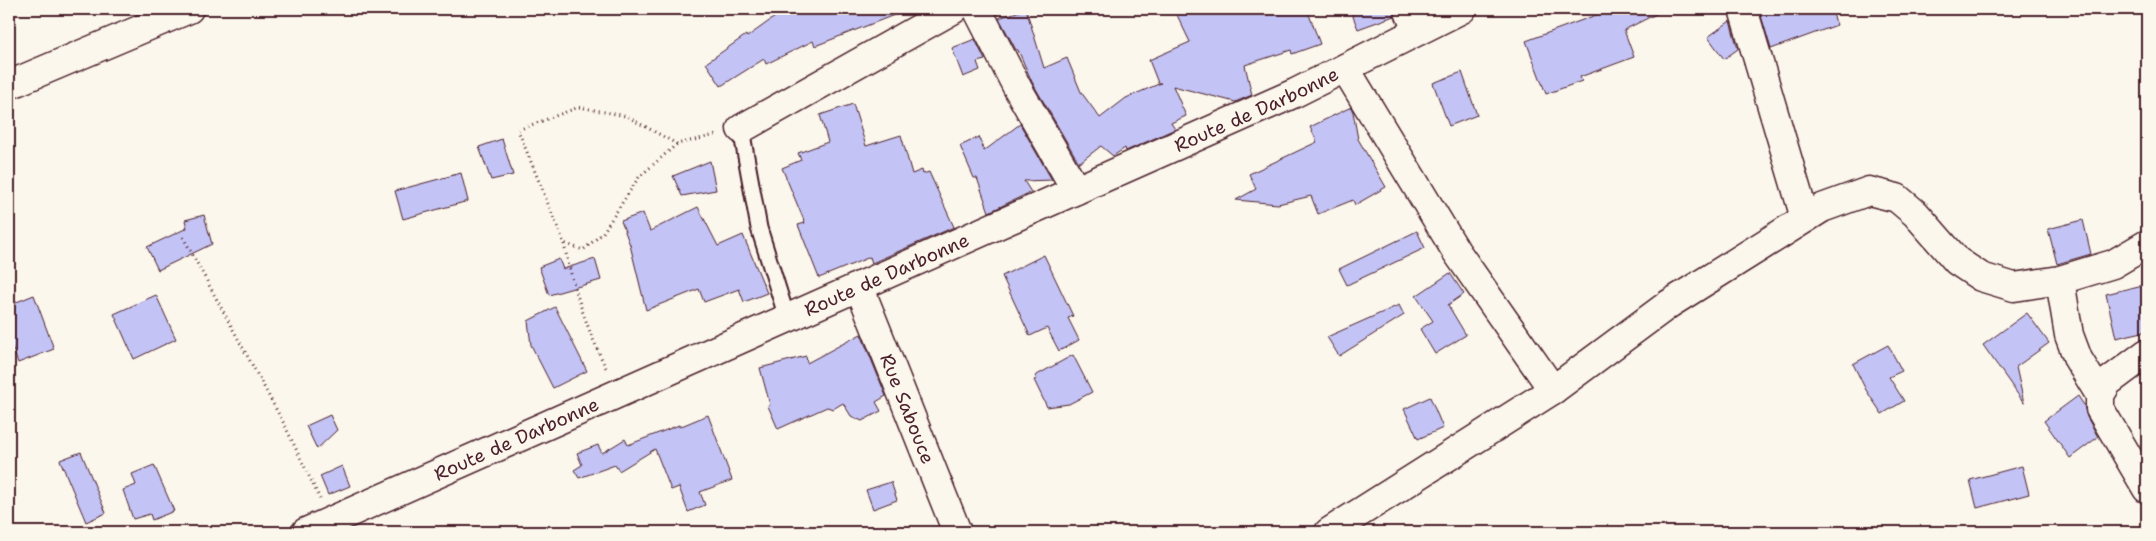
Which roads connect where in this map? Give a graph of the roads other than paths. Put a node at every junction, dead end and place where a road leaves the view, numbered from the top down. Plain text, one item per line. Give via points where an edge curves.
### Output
1 (189, 9) edge
2 (954, 9) edge
3 (977, 9) edge
4 (1462, 9) edge
5 (1743, 9) edge
6 (1412, 20) edge
7 (1345, 68) junction
8 (9, 85) edge
9 (741, 129) joint
10 (1076, 190) junction
11 (1805, 218) junction
12 (2147, 244) edge
13 (2060, 280) junction
14 (859, 286) junction
15 (787, 318) junction
16 (2147, 354) edge
17 (1553, 390) junction
18 (2100, 395) junction
19 (2147, 489) edge
20 (318, 527) edge
21 (957, 532) edge
22 (1328, 532) edge

1 - 8 street
2 - 9 street
3 - 10 street
4 - 6 street, Route de Darbonne
5 - 11 street
6 - 7 street, Route de Darbonne
7 - 10 street, Route de Darbonne
7 - 17 street via 1456,251
9 - 15 lane via 759,228
10 - 14 street, Route de Darbonne
11 - 13 street via 1822,208 1869,191 1897,198 1916,214 1957,260 1981,278 2014,286
11 - 17 street via 1669,304
12 - 13 street via 2113,264
13 - 18 street via 2069,335 2078,359
14 - 15 street, Route de Darbonne
14 - 21 street, Rue Sabouce
15 - 20 street, Route de Darbonne
16 - 18 street via 2108,382
17 - 22 street
18 - 19 street via 2100,409

